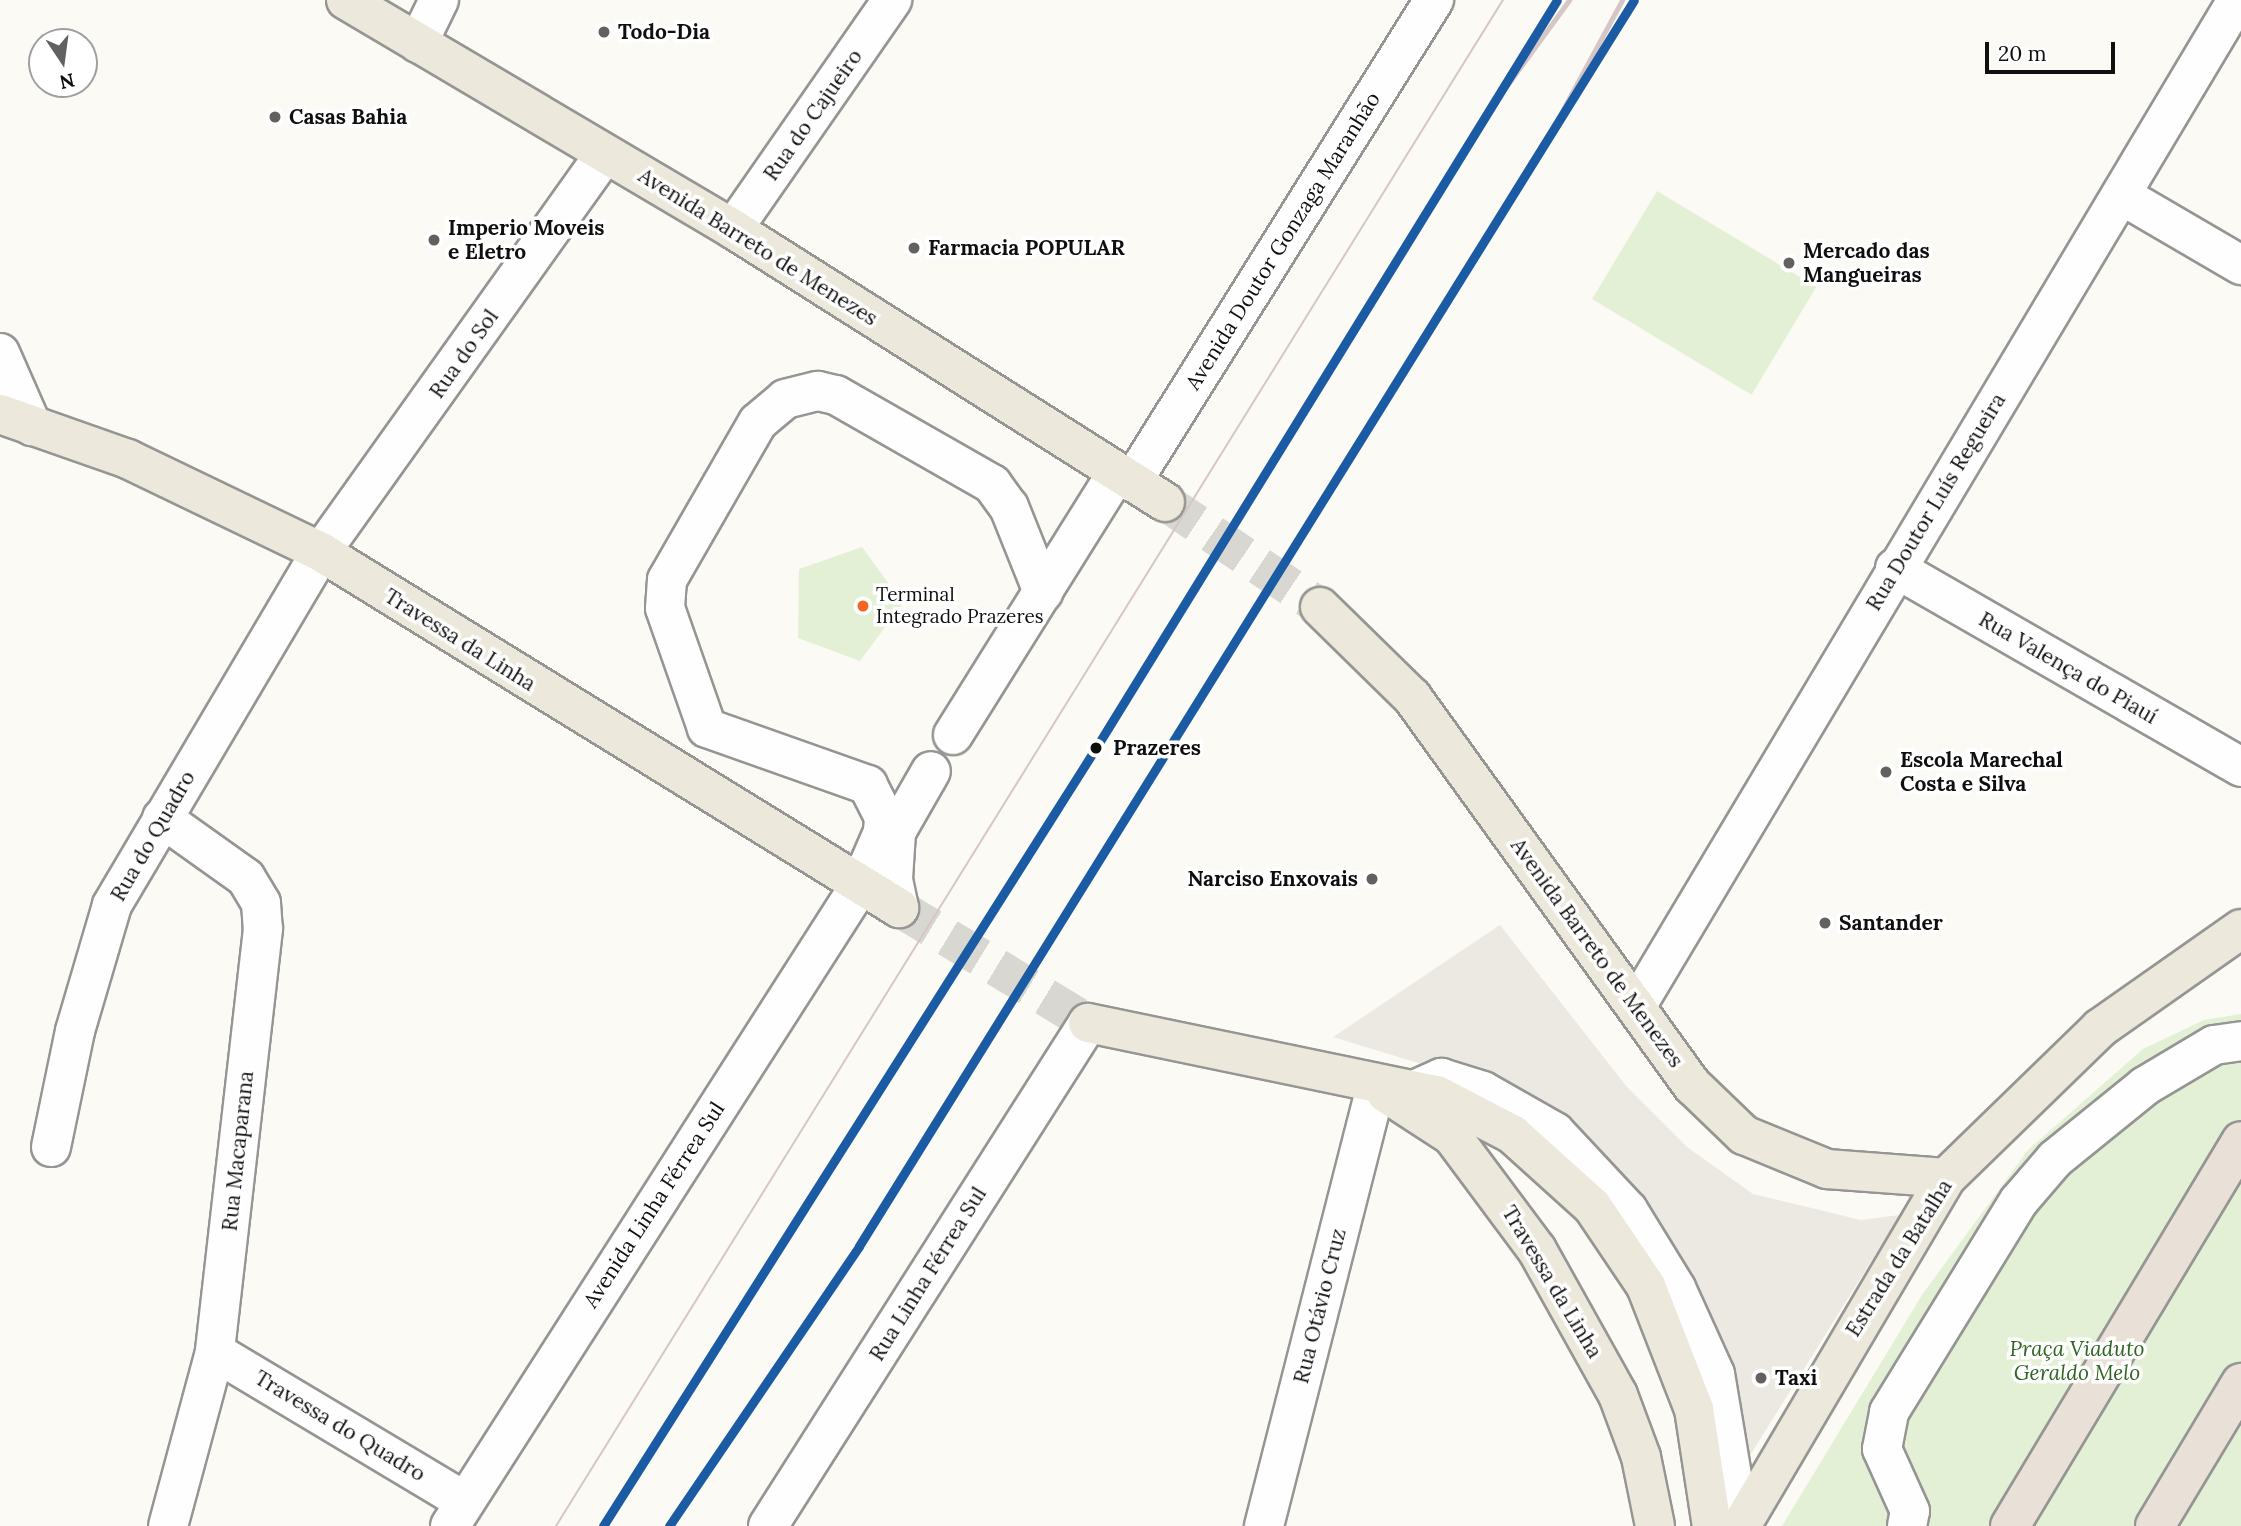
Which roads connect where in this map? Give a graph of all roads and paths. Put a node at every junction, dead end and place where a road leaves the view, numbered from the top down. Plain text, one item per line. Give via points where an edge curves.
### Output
1 (346, 0) edge
2 (439, 0) edge
3 (892, 0) edge
4 (1434, 0) edge
5 (2237, 0) edge
6 (418, 43) junction
7 (605, 154) junction
8 (2121, 195) junction
9 (733, 229) junction
10 (2241, 265) edge
11 (0, 353) edge
12 (16, 420) edge
13 (1125, 477) junction
14 (1165, 502) tunnel mouth
15 (321, 552) junction
16 (1895, 568) junction
17 (1043, 592) junction
18 (1320, 607) tunnel mouth
19 (953, 735) dead end
20 (2241, 767) edge
21 (868, 785) junction
22 (162, 818) junction
23 (860, 885) junction
24 (899, 908) joint
25 (2241, 929) edge
26 (2241, 958) edge
27 (2196, 963) junction
28 (1637, 1005) junction
29 (1088, 1023) joint
30 (2241, 1041) edge
31 (1376, 1087) junction
32 (2241, 1141) edge
33 (51, 1147) dead end
34 (1946, 1178) junction
35 (215, 1352) junction
36 (2241, 1383) edge
37 (457, 1514) edge
38 (1721, 1521) edge
39 (168, 1526) edge
40 (768, 1526) edge
41 (1264, 1526) edge
42 (1655, 1526) edge
43 (1907, 1526) edge
44 (2010, 1526) edge
45 (2155, 1526) edge

1 - 6 main road, Avenida Barreto de Menezes
2 - 6 street
3 - 9 street, Rua do Cajueiro
4 - 13 street, Avenida Doutor Gonzaga Maranhão
5 - 8 street, Rua Doutor Luís Regueira
6 - 7 main road, Avenida Barreto de Menezes
7 - 9 main road, Avenida Barreto de Menezes
7 - 15 street, Rua do Sol
8 - 10 street
8 - 16 street, Rua Doutor Luís Regueira
9 - 13 main road, Avenida Barreto de Menezes
11 - 12 street
12 - 15 main road, Travessa da Linha via 128,459
13 - 14 main road, Avenida Barreto de Menezes
13 - 17 street
15 - 22 street, Rua do Quadro
15 - 23 main road, Travessa da Linha
16 - 20 street, Rua Valença do Piauí
16 - 28 street, Rua Doutor Luís Regueira
17 - 19 street
17 - 21 street via 1009,507 992,484 836,395 799,394 770,409 667,580 665,608 707,728
18 - 28 main road, Avenida Barreto de Menezes via 1412,697
21 - 23 street via 884,817 883,832
21 - 24 street via 890,793 926,779 896,832 893,879
22 - 33 street, Rua do Quadro via 103,924
22 - 35 street, Rua Macaparana via 236,869 261,903
23 - 24 main road, Travessa da Linha
23 - 37 street, Avenida Linha Férrea Sul
25 - 27 main road, Estrada da Batalha
26 - 27 main road
27 - 34 main road, Estrada da Batalha via 2100,1028
28 - 34 main road, Avenida Barreto de Menezes via 1693,1086 1768,1149 1827,1169
29 - 31 main road, Travessa da Linha
29 - 40 street, Rua Linha Férrea Sul
30 - 43 street via 2214,1045 2145,1086 2055,1159 2019,1200 1889,1412 1882,1449 1910,1511
31 - 38 main road, Travessa da Linha via 1414,1090 1512,1134 1592,1206 1646,1286 1694,1409
31 - 41 street, Rua Otávio Cruz
31 - 42 main road, Travessa da Linha via 1452,1136 1537,1250 1618,1395 1641,1457
32 - 44 highway
34 - 38 main road, Estrada da Batalha
35 - 37 street, Travessa do Quadro
35 - 39 street, Rua Macaparana
36 - 45 highway

